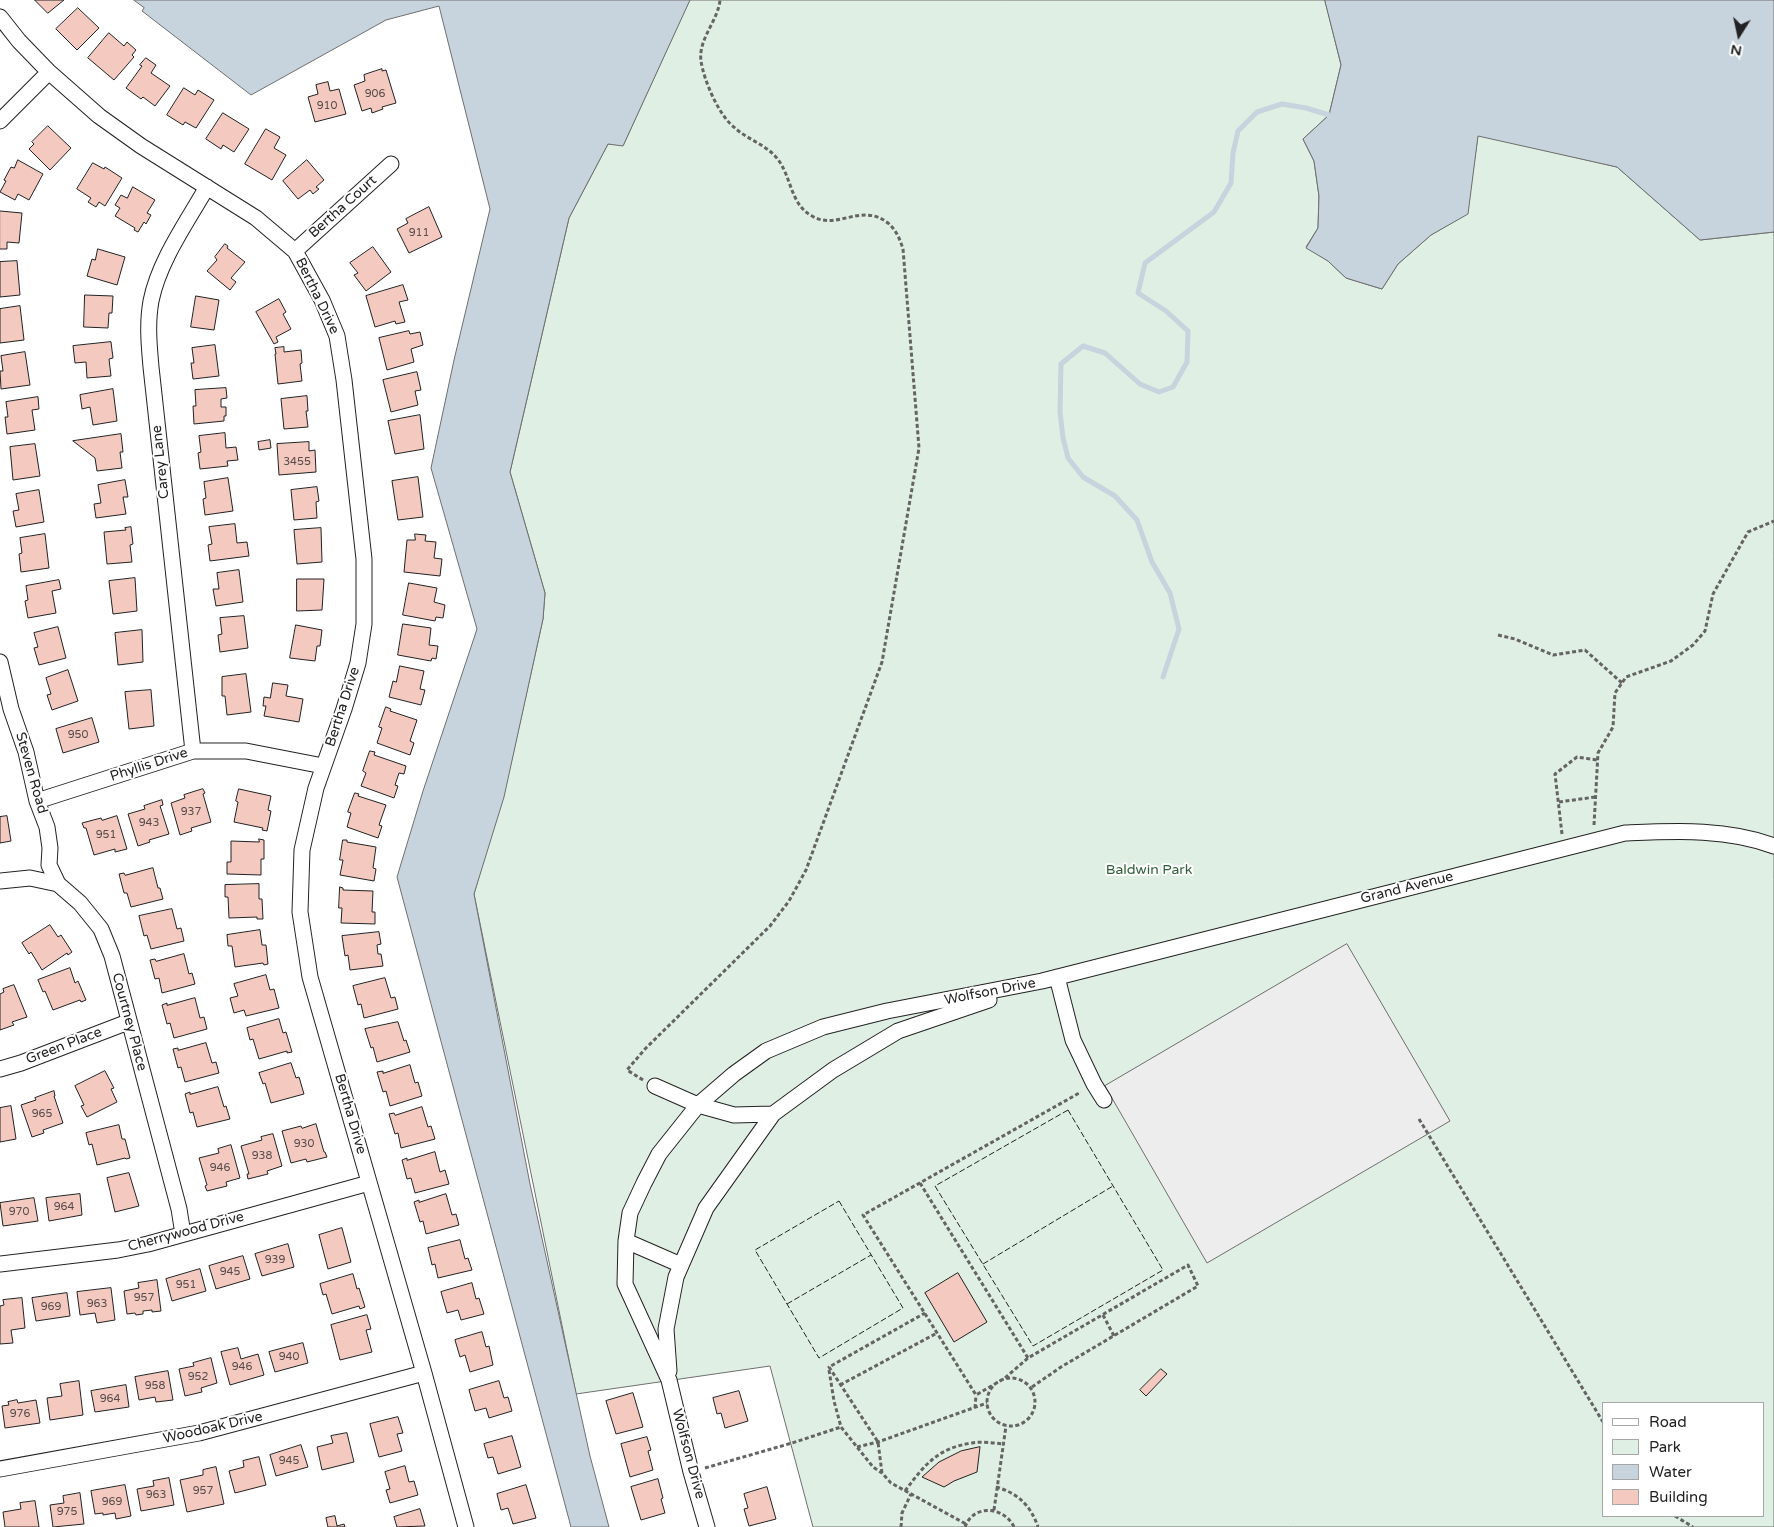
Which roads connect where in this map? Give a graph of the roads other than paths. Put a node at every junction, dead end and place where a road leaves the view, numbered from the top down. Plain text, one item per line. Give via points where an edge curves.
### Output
1 (0, 18) edge
2 (49, 72) junction
3 (0, 121) edge
4 (391, 164) dead end
5 (207, 186) junction
6 (295, 251) junction
7 (0, 662) edge
8 (193, 751) junction
9 (323, 766) junction
10 (37, 801) junction
11 (1774, 846) edge
12 (0, 881) edge
13 (58, 884) junction
14 (1049, 979) junction
15 (128, 1022) junction
16 (0, 1069) edge
17 (655, 1086) road end
18 (1104, 1100) dead end
19 (698, 1105) junction
20 (774, 1114) junction
21 (369, 1183) junction
22 (183, 1234) junction
23 (626, 1241) junction
24 (0, 1264) edge
25 (681, 1265) junction
26 (424, 1373) junction
27 (669, 1380) junction
28 (0, 1468) edge
29 (466, 1527) edge
30 (707, 1527) edge

1 - 2 street, Bertha Drive
2 - 3 street
2 - 5 street, Bertha Drive via 99,116
4 - 6 street, Bertha Court
5 - 6 street, Bertha Drive via 256,218
5 - 8 street, Carey Lane via 161,269 151,301 148,325
6 - 9 street, Bertha Drive via 337,336 364,559 364,624 358,662
7 - 10 street, Steven Road
8 - 9 street, Phyllis Drive via 246,750
8 - 10 street, Phyllis Drive
9 - 21 street, Bertha Drive via 302,850 300,912 310,977
10 - 13 street, Steven Road via 50,848 49,865
11 - 14 street, Grand Avenue via 1719,833 1625,833
12 - 13 street, Courtney Place via 30,878
13 - 15 street, Courtney Place via 80,903 101,929 112,956
14 - 18 street via 1073,1040
14 - 19 street, Wolfson Drive via 823,1027 766,1051
14 - 20 street, Wolfson Drive via 898,1031 833,1070
15 - 16 street, Green Place
15 - 22 street, Courtney Place
17 - 19 street
19 - 20 street via 734,1115
19 - 23 street, Wolfson Drive via 659,1154 630,1214
20 - 25 street, Wolfson Drive via 706,1208
21 - 22 street, Cherrywood Drive
21 - 26 street, Bertha Drive
22 - 24 street, Cherrywood Drive via 118,1250
23 - 25 street
23 - 27 street, Wolfson Drive via 625,1284
25 - 27 street, Wolfson Drive via 666,1328
26 - 28 street, Woodoak Drive via 200,1433
26 - 29 street, Bertha Drive
27 - 30 street, Wolfson Drive

